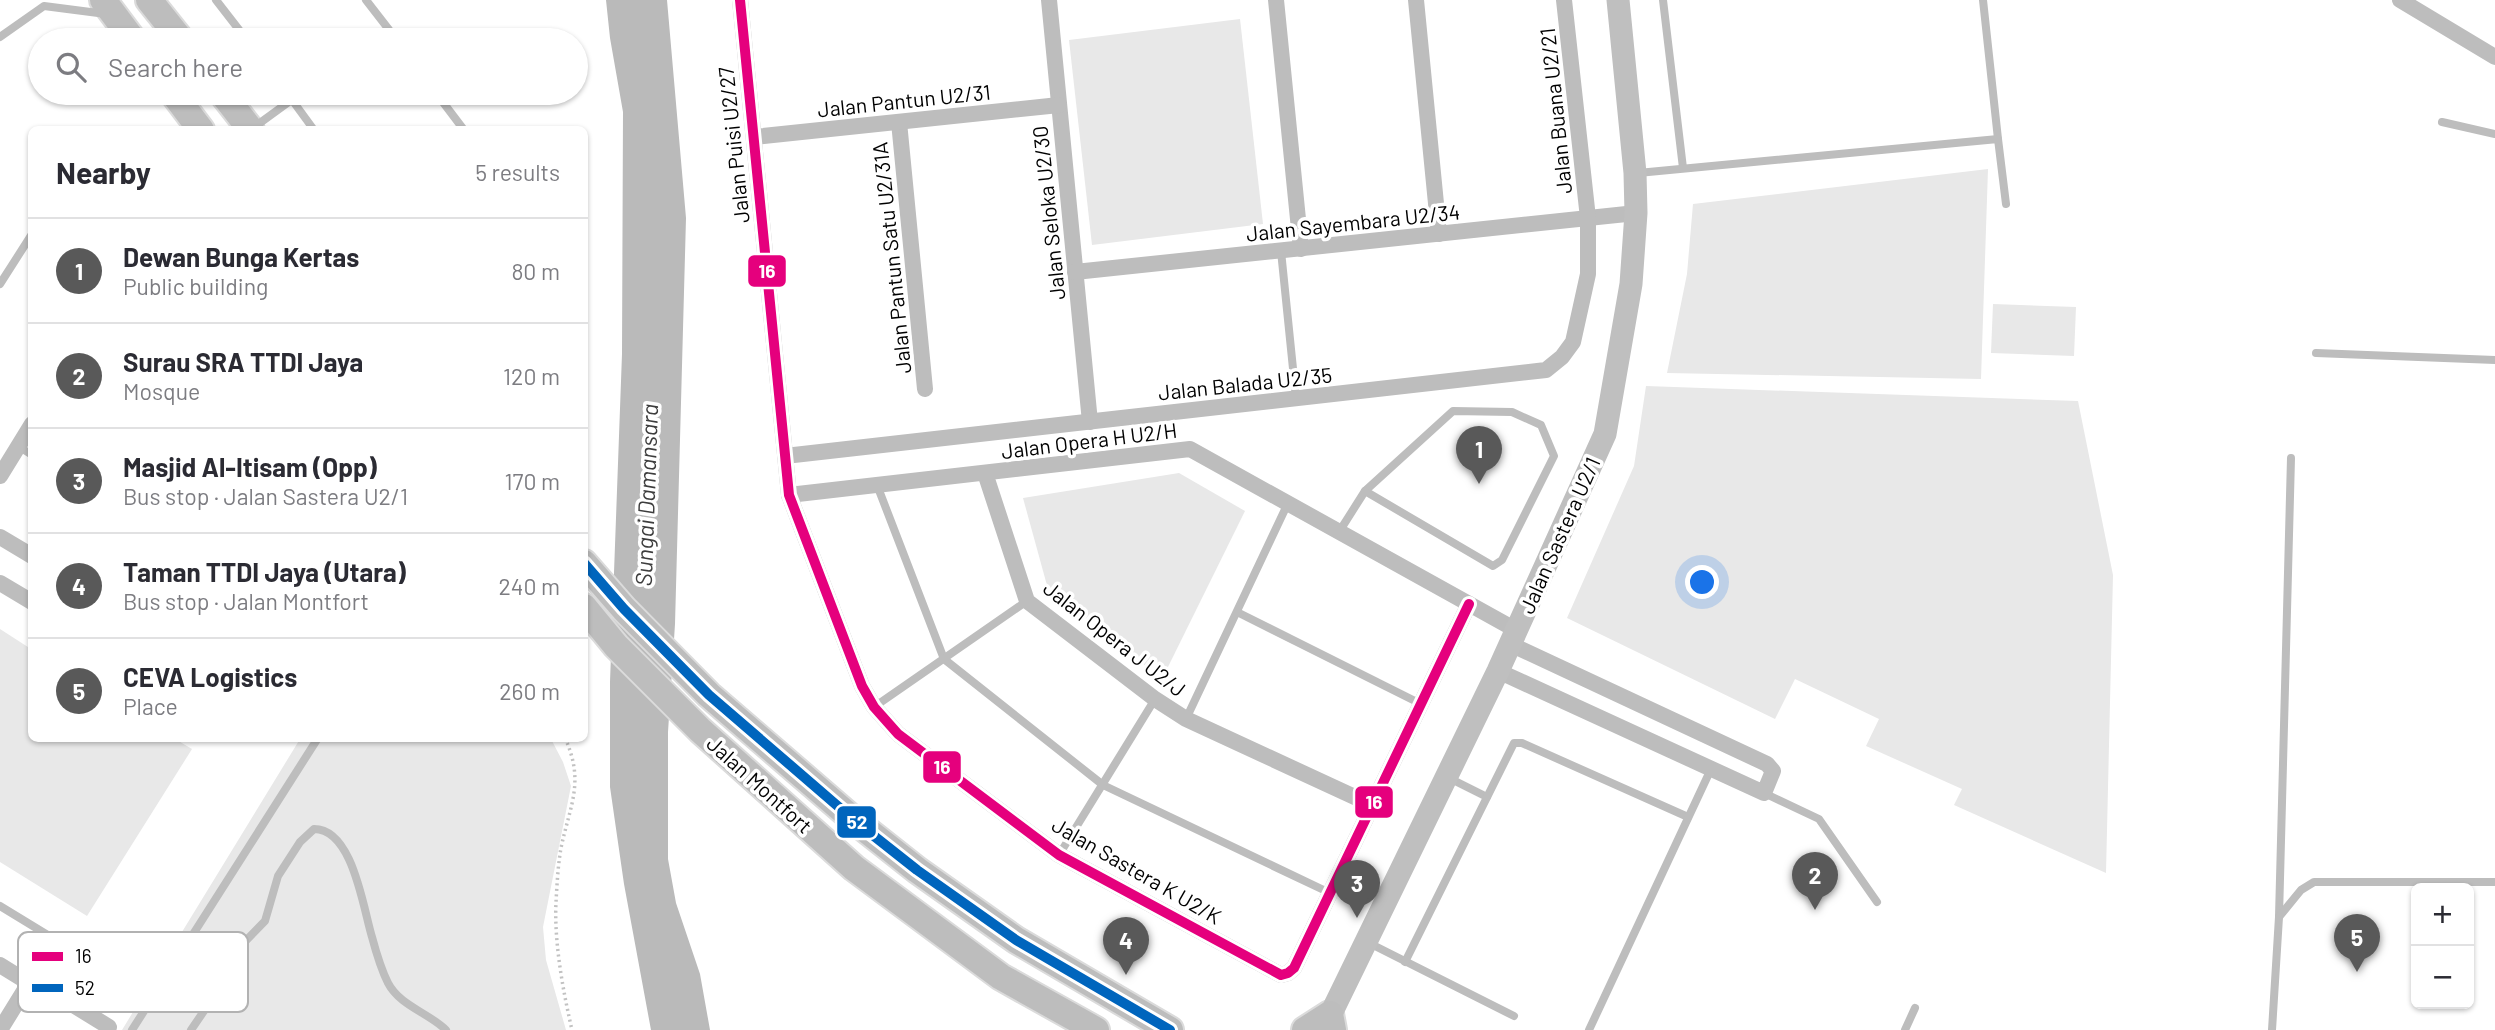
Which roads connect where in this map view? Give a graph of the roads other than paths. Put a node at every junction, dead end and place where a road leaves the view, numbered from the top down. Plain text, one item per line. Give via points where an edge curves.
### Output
1 (149, 0) edge
2 (216, 0) edge
3 (366, 0) edge
4 (740, 0) edge
5 (1049, 0) edge
6 (1276, 0) edge
7 (1416, 0) edge
8 (1564, 0) edge
9 (1618, 0) edge
10 (1664, 0) edge
11 (1983, 0) edge
12 (2400, 0) edge
13 (45, 3) edge
14 (108, 8) edge
15 (124, 28) edge
16 (171, 28) edge
17 (238, 28) edge
18 (387, 28) edge
19 (0, 37) edge
20 (2495, 57) edge
21 (182, 105) edge
22 (232, 105) edge
23 (279, 105) edge
24 (296, 105) edge
25 (445, 105) edge
26 (1059, 105) junction
27 (899, 122) junction
28 (2442, 122) dead end
29 (198, 126) edge
30 (249, 126) edge
31 (254, 126) edge
32 (311, 126) edge
33 (461, 126) edge
34 (2495, 134) edge
35 (754, 137) junction
36 (1998, 139) junction
37 (1683, 167) junction
38 (1635, 173) junction
39 (2006, 204) dead end
40 (1636, 213) junction
41 (1588, 218) junction
42 (1439, 234) junction
43 (28, 240) edge
44 (1301, 249) junction
45 (1281, 251) junction
46 (1076, 272) junction
47 (0, 284) edge
48 (2316, 353) dead end
49 (2495, 360) edge
50 (925, 389) dead end
51 (1296, 398) junction
52 (1090, 422) junction
53 (25, 451) edge
54 (785, 456) junction
55 (2291, 458) dead end
56 (985, 473) junction
57 (0, 476) edge
58 (877, 485) junction
59 (1365, 491) junction
60 (789, 495) junction
61 (1288, 503) junction
62 (1339, 532) junction
63 (0, 537) edge
64 (28, 554) edge
65 (588, 568) edge
66 (0, 583) edge
67 (28, 600) edge
68 (1027, 601) junction
69 (1469, 604) junction
70 (588, 612) edge
71 (1237, 612) junction
72 (1513, 637) junction
73 (944, 659) junction
74 (1498, 671) junction
75 (1155, 699) junction
76 (1421, 704) junction
77 (874, 707) junction
78 (1186, 719) junction
79 (315, 742) edge
80 (1711, 769) junction
81 (1447, 776) junction
82 (1102, 785) junction
83 (1764, 793) junction
84 (1487, 797) junction
85 (1372, 806) junction
86 (1688, 817) junction
87 (1059, 855) junction
88 (2495, 882) edge
89 (1330, 894) junction
90 (1877, 902) dead end
91 (0, 906) edge
92 (2279, 917) junction
93 (43, 932) edge
94 (194, 932) edge
95 (248, 938) edge
96 (1366, 941) junction
97 (1405, 961) junction
98 (0, 965) edge
99 (18, 976) edge
100 (18, 1001) edge
101 (1915, 1008) dead end
102 (84, 1012) edge
103 (143, 1012) edge
104 (203, 1012) edge
105 (1514, 1016) dead end
106 (1329, 1025) edge
107 (0, 1030) edge
108 (107, 1030) edge
109 (132, 1030) edge
110 (191, 1030) edge
111 (446, 1030) edge
112 (1096, 1030) edge
113 (1170, 1030) edge
114 (1305, 1030) edge
115 (1589, 1030) edge
116 (1905, 1030) edge
117 (2272, 1030) edge

1 - 16 main road
2 - 17 lane
3 - 18 lane
4 - 35 street, Jalan Puisi U2/27
5 - 26 street, Jalan Seloka U2/30
6 - 44 street
7 - 42 street
8 - 41 street, Jalan Buana U2/21
9 - 38 street, Jalan Sastera U2/1
10 - 37 lane
11 - 36 lane
12 - 20 street
13 - 14 lane
13 - 19 lane
14 - 15 main road
21 - 29 main road
22 - 30 main road
23 - 31 lane
24 - 32 lane
25 - 33 lane
26 - 27 street, Jalan Pantun U2/31
26 - 46 street, Jalan Seloka U2/30
27 - 35 street, Jalan Pantun U2/31
27 - 50 street, Jalan Pantun Satu U2/31A
28 - 34 lane
35 - 54 street, Jalan Puisi U2/27
36 - 37 lane
36 - 39 lane
37 - 38 lane
38 - 40 street, Jalan Sastera U2/1
40 - 41 street, Jalan Sayembara U2/34
40 - 72 street, Jalan Sastera U2/1 via 1632,284 1605,434
41 - 42 street, Jalan Sayembara U2/34
41 - 51 street, Jalan Balada U2/35 via 1588,274 1573,342 1546,370
42 - 44 street, Jalan Sayembara U2/34
43 - 47 lane
44 - 45 street, Jalan Sayembara U2/34
45 - 46 street, Jalan Sayembara U2/34
45 - 51 lane
46 - 52 street, Jalan Seloka U2/30
48 - 49 lane
51 - 52 street, Jalan Balada U2/35
52 - 54 street, Jalan Balada U2/35
53 - 57 street
54 - 60 street, Jalan Puisi U2/27
55 - 92 lane
56 - 58 street, Jalan Opera H U2/H
56 - 61 street, Jalan Opera H U2/H via 1190,449
56 - 68 street, Jalan Opera J U2/J
58 - 60 street, Jalan Opera H U2/H
58 - 73 lane
59 - 59 lane via 1453,411 1512,412 1541,425 1554,456 1502,560 1493,566
59 - 62 lane
60 - 77 street, Jalan Sastera K U2/K
61 - 62 street, Jalan Opera H U2/H
61 - 71 lane
62 - 69 street, Jalan Opera H U2/H
63 - 64 street
65 - 113 main road, Jalan Montfort via 709,695 855,821 1016,940
66 - 67 street
68 - 73 lane
68 - 75 street, Jalan Opera J U2/J
69 - 72 street, Jalan Opera H U2/H
69 - 76 street, Jalan Sastera K U2/K
70 - 112 main road, Jalan Montfort via 700,730 854,868 1001,977
71 - 76 lane
71 - 78 lane
72 - 74 street, Jalan Sastera U2/1
72 - 83 street, Jalan Opera H U2/H via 1767,764 1773,771
73 - 77 lane
73 - 82 lane
74 - 80 street
74 - 81 street, Jalan Sastera U2/1
75 - 78 street, Jalan Opera J U2/J
75 - 82 lane
76 - 85 street, Jalan Sastera K U2/K
77 - 87 street, Jalan Sastera K U2/K via 898,734
78 - 85 street, Jalan Opera J U2/J
79 - 94 lane
80 - 83 street
80 - 86 lane
81 - 84 lane
81 - 96 street, Jalan Sastera U2/1
82 - 87 lane
82 - 89 lane
83 - 90 lane via 1819,819
84 - 86 lane via 1514,743 1522,743
84 - 97 lane
85 - 89 street, Jalan Sastera K U2/K
86 - 115 lane
87 - 89 street, Jalan Sastera K U2/K via 1281,975 1294,968
88 - 92 lane via 2314,882 2301,890
91 - 93 lane
92 - 117 lane
95 - 111 lane via 265,921 278,876 300,842 314,829 321,829 335,837 356,877 388,983 403,1000
96 - 97 lane
96 - 106 street, Jalan Sastera U2/1
97 - 105 lane
98 - 99 street
100 - 107 street
101 - 116 lane
102 - 108 street via 109,1027
103 - 109 lane
104 - 110 lane
106 - 114 main road

